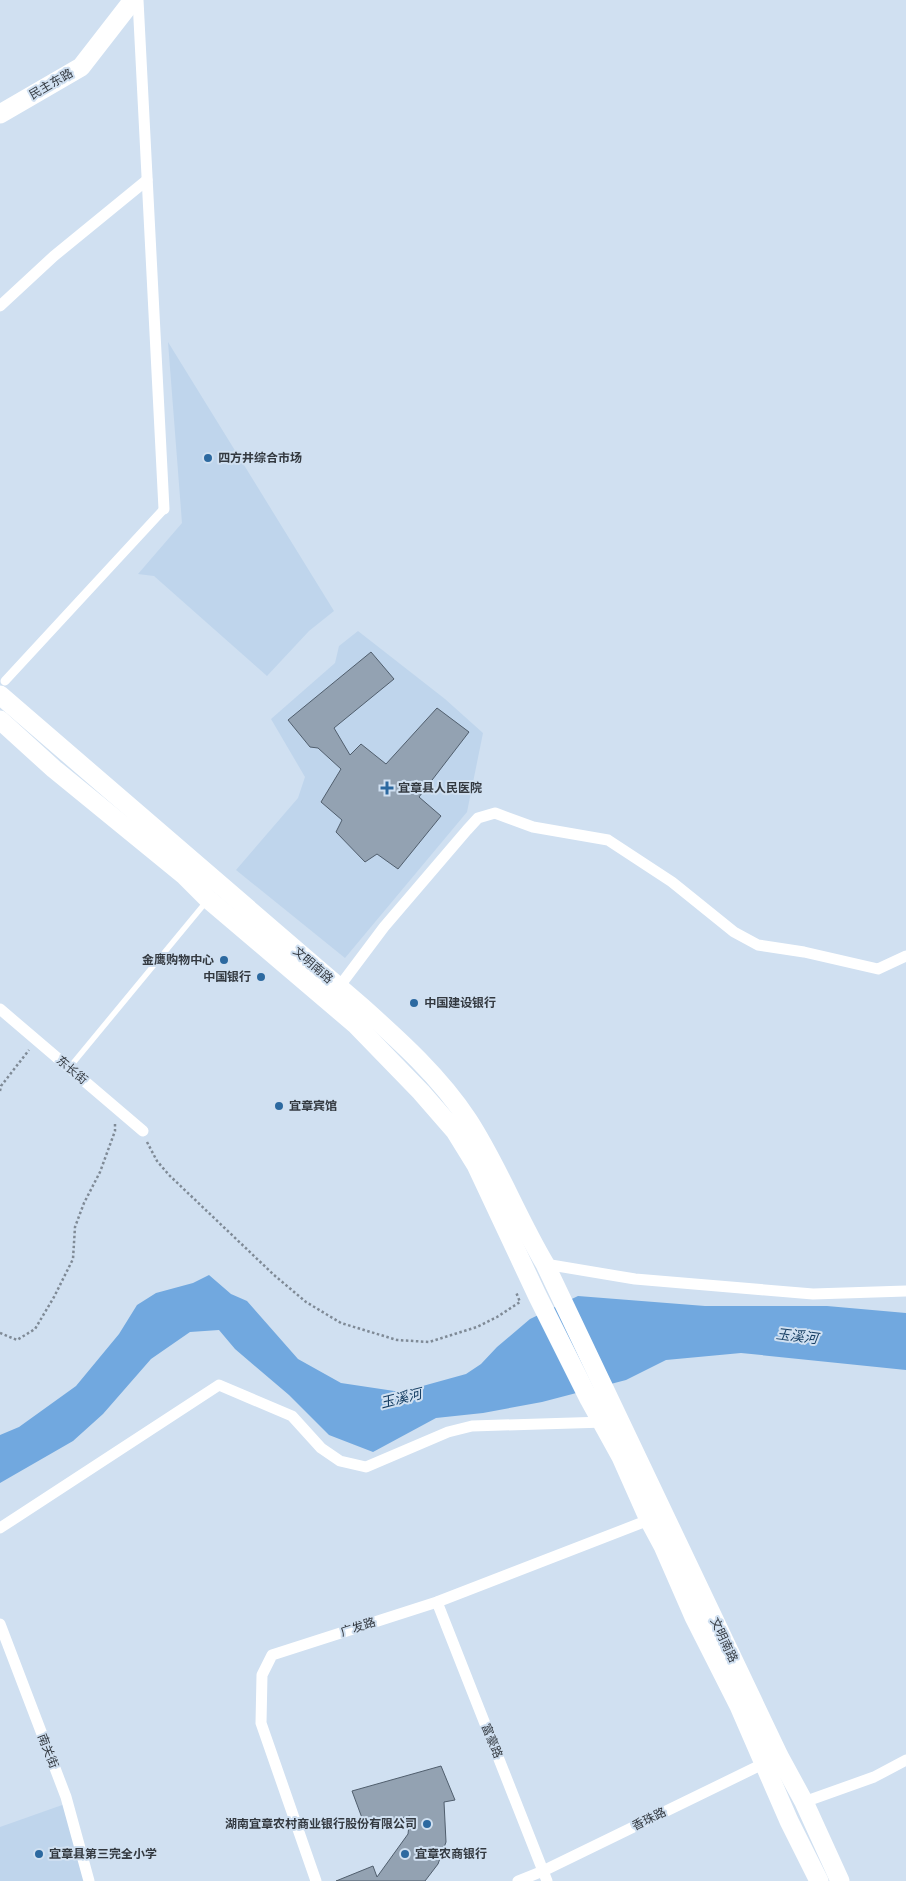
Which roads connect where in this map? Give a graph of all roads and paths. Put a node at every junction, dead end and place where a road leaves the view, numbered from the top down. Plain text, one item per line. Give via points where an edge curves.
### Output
1 (133, 0) edge
2 (138, 0) edge
3 (0, 114) edge
4 (148, 180) junction
5 (0, 306) edge
6 (164, 509) joint
7 (2, 688) edge
8 (0, 720) edge
9 (214, 892) junction
10 (906, 956) edge
11 (339, 987) junction
12 (0, 1009) edge
13 (37, 1040) junction
14 (69, 1068) junction
15 (0, 1091) edge
16 (116, 1108) junction
17 (143, 1131) joint
18 (545, 1264) junction
19 (514, 1285) dead end
20 (906, 1291) edge
21 (0, 1333) edge
22 (612, 1422) junction
23 (657, 1517) junction
24 (0, 1528) edge
25 (437, 1602) junction
26 (0, 1624) edge
27 (771, 1760) junction
28 (906, 1760) edge
29 (804, 1802) junction
30 (545, 1876) edge
31 (89, 1881) edge
32 (316, 1881) edge
33 (518, 1881) edge
34 (819, 1881) edge
35 (840, 1881) edge

1 - 3 main road, 民主东路 via 81,67
2 - 4 street
4 - 5 street via 54,256
4 - 6 street
6 - 7 street
7 - 9 main road, 文明南路
8 - 9 main road via 184,876
9 - 11 main road, 文明南路
9 - 14 lane
9 - 22 main road via 355,1024 454,1131 476,1165 589,1399
10 - 11 street via 878,969 758,945 734,932 672,882 608,840 533,826 495,813 478,818 384,927
11 - 18 main road, 文明南路 via 405,1046 449,1094 504,1183
12 - 13 street, 东长街
13 - 14 street, 东长街
13 - 15 path
14 - 16 street, 东长街
16 - 17 street, 东长街
16 - 21 path via 115,1131 75,1227 72,1259 54,1297 28,1335 17,1340
17 - 19 path via 157,1161 169,1175 274,1275 306,1302 341,1323 397,1340 429,1342 477,1327 513,1307 520,1302
18 - 20 street via 634,1279 813,1294
18 - 22 main road, 文明南路 via 609,1398
22 - 23 main road, 文明南路
22 - 24 street via 472,1426 448,1432 366,1467 340,1461 321,1448 292,1416 219,1385
23 - 25 street, 广发路
23 - 27 main road, 文明南路
25 - 30 street, 富豪路
25 - 32 street, 广发路 via 272,1655 262,1675 261,1723
26 - 31 street, 南关街 via 66,1797
27 - 29 main road, 文明南路
27 - 30 street, 香珠路
27 - 34 main road
28 - 29 street via 874,1777
29 - 35 main road, 文明南路
30 - 33 street, 香珠路

